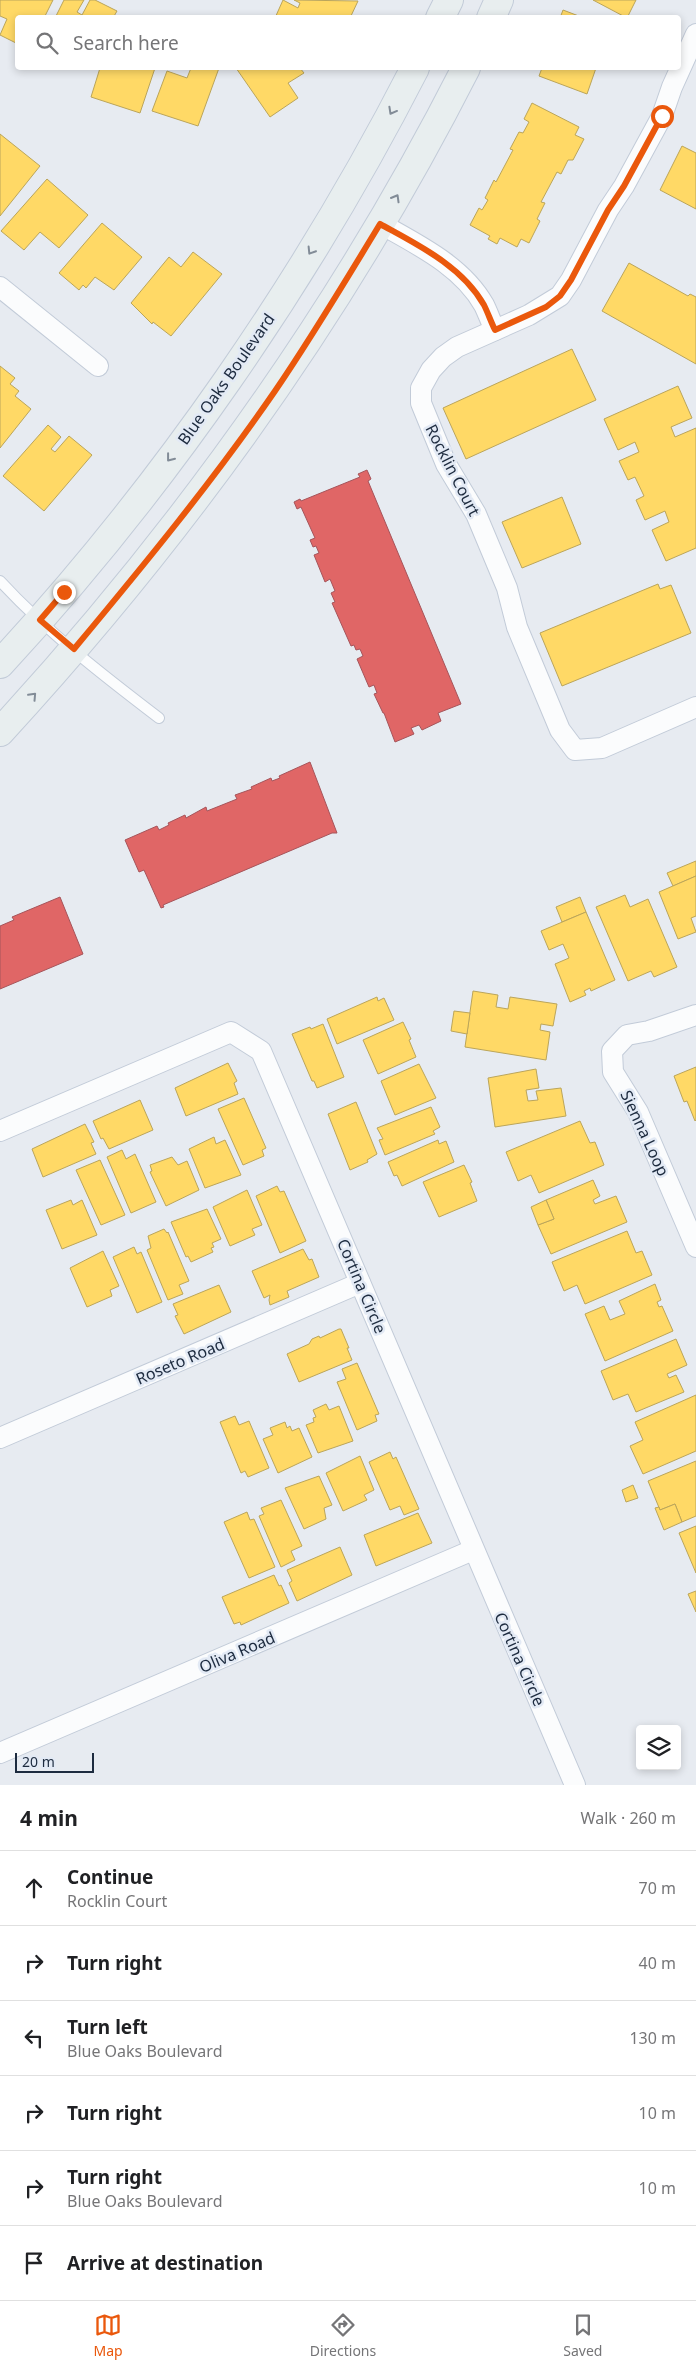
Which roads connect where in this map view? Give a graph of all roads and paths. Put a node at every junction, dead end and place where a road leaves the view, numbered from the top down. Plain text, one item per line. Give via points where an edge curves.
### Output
1 (449, 0) edge
2 (500, 0) edge
3 (442, 15) edge
4 (492, 15) edge
5 (696, 34) edge
6 (681, 67) edge
7 (413, 70) edge
8 (465, 70) edge
9 (680, 70) edge
10 (380, 224) junction
11 (0, 287) edge
12 (495, 330) junction
13 (98, 366) dead end
14 (0, 581) edge
15 (40, 620) junction
16 (74, 649) junction
17 (0, 664) edge
18 (696, 708) edge
19 (159, 718) dead end
20 (0, 732) edge
21 (696, 1015) edge
22 (0, 1131) edge
23 (696, 1247) edge
24 (360, 1283) junction
25 (0, 1438) edge
26 (473, 1550) junction
27 (0, 1753) edge
28 (575, 1785) edge

1 - 3 main road
2 - 4 main road
5 - 6 street, Rocklin Court
7 -> 15 main road, Blue Oaks Boulevard via 344,198 237,364 183,442
10 -> 8 main road
9 - 12 street, Rocklin Court via 662,116 560,296 546,307
10 - 12 street via 436,256 463,278 484,304
10 - 16 main road via 275,391 161,545
11 - 13 street
12 - 18 street, Rocklin Court via 443,357 421,388 421,403 446,464 476,514 507,588 517,627 560,730 575,750 602,748
14 - 15 lane
15 - 16 lane
15 - 17 main road, Blue Oaks Boulevard
16 - 19 lane
20 -> 16 main road
21 - 23 street, Sienna Loop via 668,1026 627,1035 612,1051 613,1072 638,1112
22 - 24 street, Cortina Circle via 232,1032 261,1051
24 - 25 street, Roseto Road
24 - 26 street, Cortina Circle
26 - 27 street, Oliva Road
26 - 28 street, Cortina Circle

